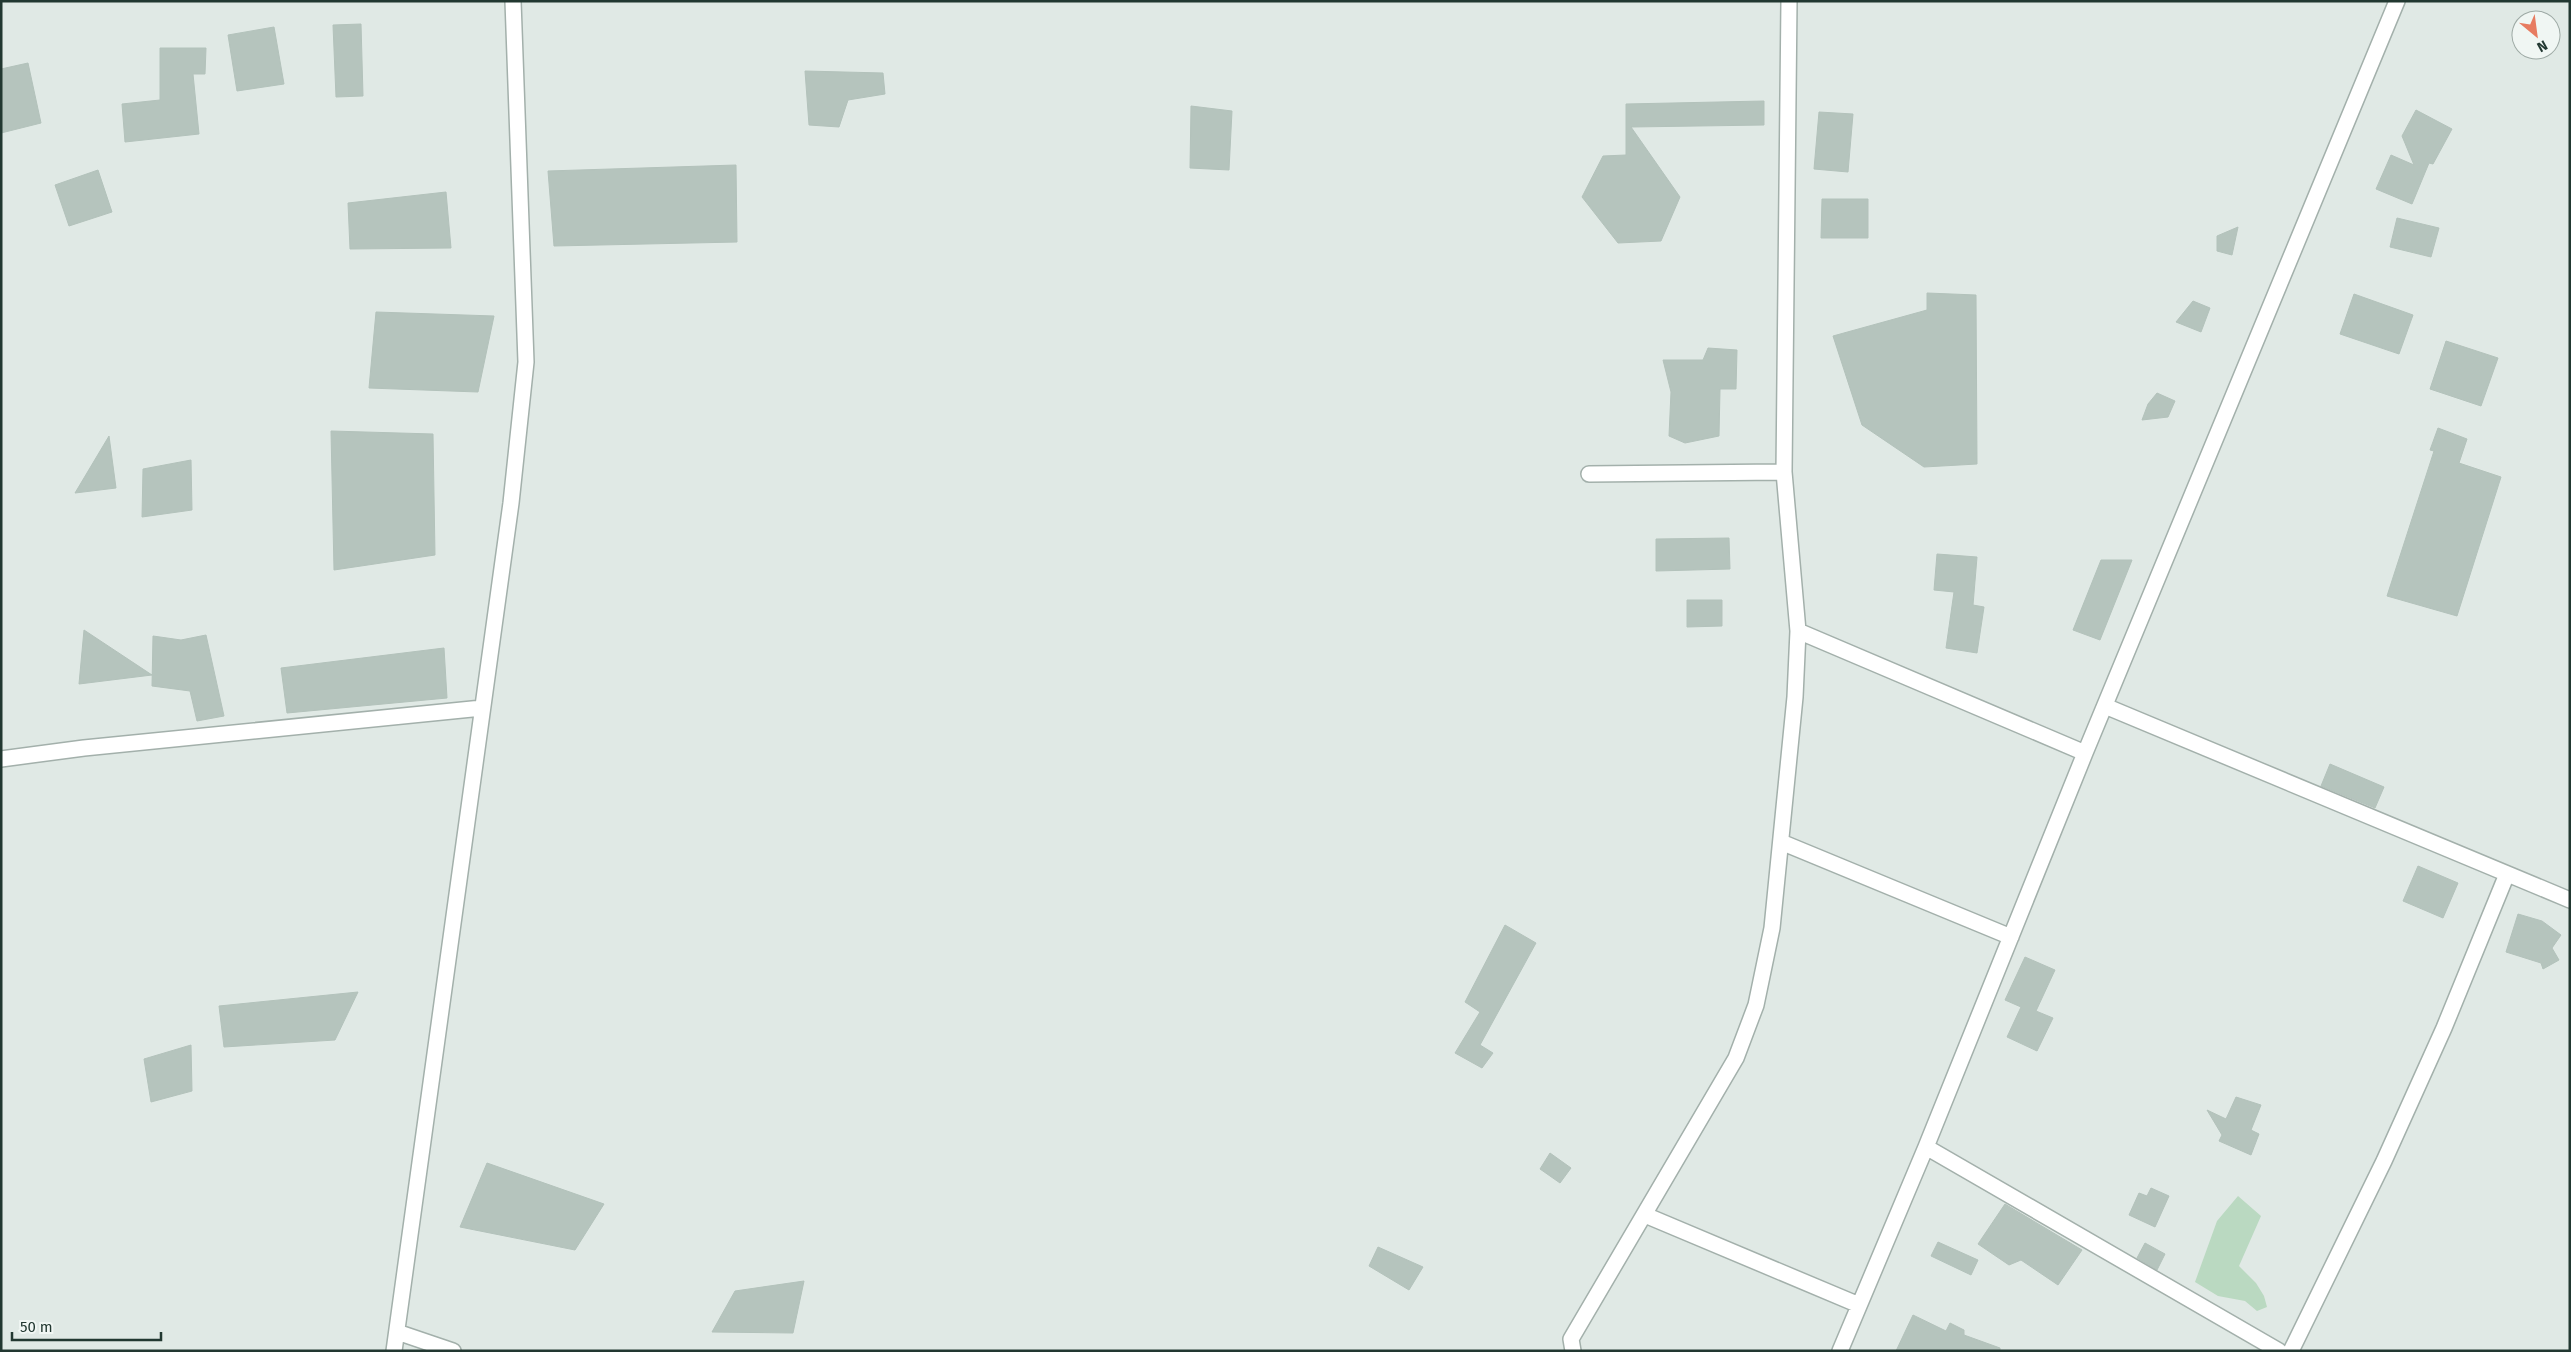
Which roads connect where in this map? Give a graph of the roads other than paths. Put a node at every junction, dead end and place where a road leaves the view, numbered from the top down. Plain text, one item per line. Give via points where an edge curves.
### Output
1 (513, 1) edge
2 (1789, 1) edge
3 (2397, 1) edge
4 (1784, 472) junction
5 (1589, 474) dead end
6 (1798, 631) junction
7 (2105, 706) junction
8 (482, 708) junction
9 (2085, 753) junction
10 (1, 759) edge
11 (1781, 842) junction
12 (2507, 874) junction
13 (2570, 900) edge
14 (2011, 937) junction
15 (1926, 1146) junction
16 (1645, 1215) junction
17 (1859, 1305) junction
18 (396, 1332) junction
19 (394, 1351) edge
20 (453, 1351) edge
21 (1573, 1351) edge
22 (1840, 1351) edge
23 (2279, 1351) edge
24 (2291, 1351) edge

1 - 8 street via 526,362 511,504
2 - 4 street
3 - 7 street
4 - 5 street
4 - 6 street
6 - 9 street
6 - 11 street
7 - 9 street
7 - 12 street
8 - 10 street
8 - 18 street
9 - 14 street
11 - 14 street
11 - 16 street via 1772,928 1756,1005 1736,1058
12 - 13 street
12 - 24 street via 2444,1028 2384,1161
14 - 15 street
15 - 17 street
15 - 23 street
16 - 17 street
16 - 21 street via 1571,1339
17 - 22 street
18 - 19 street
18 - 20 street

